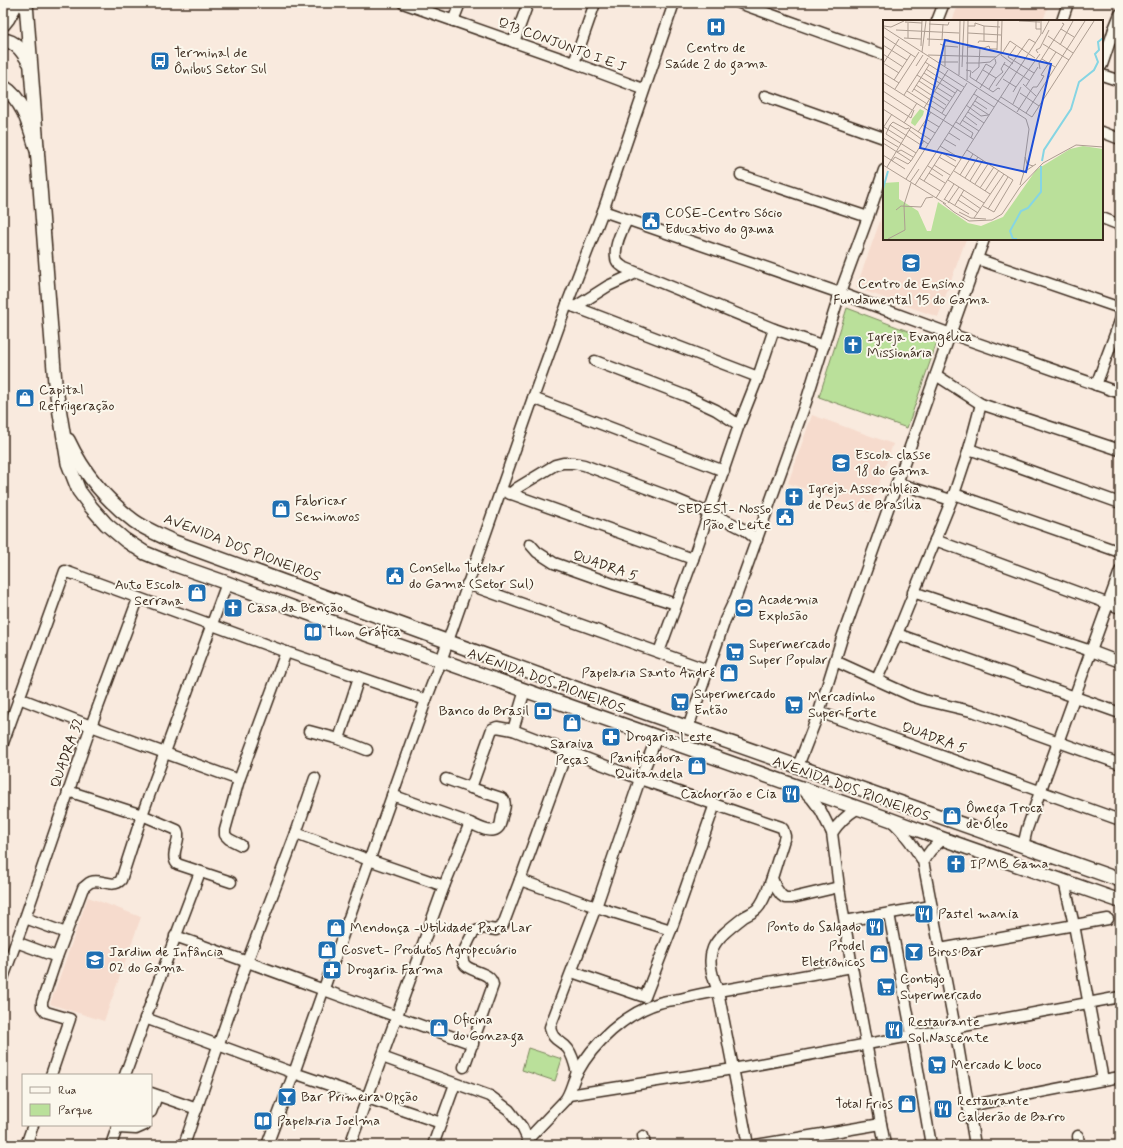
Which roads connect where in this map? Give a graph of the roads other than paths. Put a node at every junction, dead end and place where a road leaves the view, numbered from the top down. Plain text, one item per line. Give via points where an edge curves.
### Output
1 (16, 3) edge
2 (26, 3) edge
3 (403, 3) edge
4 (460, 3) edge
5 (528, 3) edge
6 (595, 3) edge
7 (674, 3) edge
8 (739, 3) edge
9 (944, 3) edge
10 (1068, 3) edge
11 (1120, 14) edge
12 (937, 20) edge
13 (1062, 20) edge
14 (453, 21) junction
15 (3, 24) edge
16 (1117, 30) edge
17 (3, 40) edge
18 (514, 42) junction
19 (883, 55) edge
20 (574, 63) junction
21 (1103, 63) edge
22 (31, 64) junction
23 (1103, 75) edge
24 (1120, 82) edge
25 (3, 87) edge
26 (643, 89) junction
27 (765, 96) dead end
28 (1103, 132) edge
29 (883, 138) edge
30 (1120, 139) edge
31 (37, 148) junction
32 (883, 173) edge
33 (741, 175) dead end
34 (603, 211) junction
35 (868, 217) junction
36 (1103, 218) edge
37 (627, 220) junction
38 (1120, 225) edge
39 (984, 240) edge
40 (977, 259) junction
41 (636, 273) junction
42 (840, 293) junction
43 (571, 305) junction
44 (1120, 308) edge
45 (1120, 321) edge
46 (774, 328) junction
47 (951, 334) junction
48 (824, 346) junction
49 (595, 361) dead end
50 (936, 375) junction
51 (758, 377) junction
52 (1096, 385) junction
53 (1120, 393) edge
54 (533, 398) junction
55 (981, 404) junction
56 (739, 425) junction
57 (63, 430) junction
58 (969, 449) junction
59 (1120, 450) edge
60 (724, 470) junction
61 (897, 484) junction
62 (505, 492) junction
63 (953, 497) junction
64 (1120, 502) edge
65 (709, 513) junction
66 (135, 521) junction
67 (125, 540) junction
68 (757, 540) junction
69 (935, 540) junction
70 (530, 544) dead end
71 (1120, 552) edge
72 (693, 559) junction
73 (1120, 571) edge
74 (227, 583) junction
75 (467, 584) junction
76 (913, 592) junction
77 (138, 599) junction
78 (338, 602) junction
79 (676, 604) junction
80 (1108, 604) junction
81 (1120, 608) edge
82 (329, 621) junction
83 (212, 625) junction
84 (897, 634) junction
85 (447, 641) junction
86 (1091, 651) junction
87 (286, 652) junction
88 (659, 652) junction
89 (441, 661) junction
90 (835, 661) junction
91 (1120, 662) edge
92 (708, 670) junction
93 (359, 677) junction
94 (877, 679) junction
95 (575, 688) junction
96 (525, 690) junction
97 (591, 694) junction
98 (19, 698) junction
99 (1074, 698) junction
100 (426, 700) junction
101 (570, 706) junction
102 (583, 711) junction
103 (819, 712) junction
104 (1120, 713) edge
105 (91, 726) junction
106 (688, 728) junction
107 (513, 730) junction
108 (309, 731) dead end
109 (657, 738) junction
110 (339, 740) junction
111 (1058, 742) junction
112 (3, 743) edge
113 (367, 750) dead end
114 (567, 751) junction
115 (165, 754) junction
116 (1120, 764) edge
117 (798, 766) junction
118 (315, 778) dead end
119 (446, 779) dead end
120 (640, 779) junction
121 (239, 780) junction
122 (471, 788) junction
123 (801, 788) junction
124 (858, 788) junction
125 (68, 791) junction
126 (1040, 792) junction
127 (392, 795) junction
128 (845, 803) junction
129 (715, 804) junction
130 (858, 808) junction
131 (142, 815) junction
132 (889, 819) junction
133 (1120, 820) edge
134 (470, 823) junction
135 (296, 833) junction
136 (832, 833) junction
137 (943, 839) junction
138 (241, 845) dead end
139 (1023, 846) junction
140 (369, 860) junction
141 (923, 861) junction
142 (200, 872) junction
143 (772, 878) junction
144 (520, 880) junction
145 (1120, 880) edge
146 (1064, 881) junction
147 (231, 882) dead end
148 (444, 886) junction
149 (839, 887) junction
150 (1120, 901) edge
151 (596, 906) junction
152 (931, 906) junction
153 (889, 914) junction
154 (25, 918) junction
155 (1108, 919) dead end
156 (845, 921) junction
157 (1074, 925) junction
158 (671, 930) junction
159 (66, 933) junction
160 (175, 936) junction
161 (16, 942) junction
162 (940, 949) junction
163 (58, 957) junction
164 (248, 962) junction
165 (852, 967) junction
166 (572, 972) junction
167 (3, 978) edge
168 (323, 989) junction
169 (718, 991) junction
170 (645, 997) junction
171 (1120, 997) edge
172 (1089, 1002) junction
173 (659, 1003) junction
174 (397, 1017) junction
175 (145, 1018) junction
176 (955, 1028) junction
177 (912, 1035) junction
178 (473, 1044) junction
179 (867, 1044) junction
180 (219, 1045) junction
181 (382, 1057) junction
182 (464, 1067) dead end
183 (734, 1069) junction
184 (294, 1073) junction
185 (51, 1074) edge
186 (125, 1074) edge
187 (577, 1074) junction
188 (1120, 1077) edge
189 (1103, 1080) junction
190 (455, 1084) junction
191 (154, 1095) edge
192 (569, 1095) junction
193 (367, 1097) junction
194 (152, 1106) edge
195 (968, 1106) junction
196 (197, 1109) junction
197 (441, 1123) junction
198 (881, 1124) junction
199 (33, 1126) edge
200 (118, 1126) edge
201 (143, 1126) edge
202 (529, 1142) edge
203 (26, 1145) edge
204 (111, 1145) edge
205 (184, 1145) edge
206 (267, 1145) edge
207 (350, 1145) edge
208 (434, 1145) edge
209 (748, 1145) edge
210 (756, 1145) edge
211 (885, 1145) edge
212 (931, 1145) edge
213 (975, 1145) edge

1 - 15 highway
2 - 22 main road
3 - 14 street, Q13 CONJUNTO I E J
4 - 14 street
5 - 18 street
6 - 20 street
7 - 26 street
8 - 19 street
9 - 12 street
10 - 13 street
11 - 16 street
14 - 18 street, Q13 CONJUNTO I E J
16 - 21 street
17 - 22 main road via 20,49
18 - 20 street, Q13 CONJUNTO I E J
20 - 26 street, Q13 CONJUNTO I E J
22 - 31 main road
23 - 24 street
25 - 31 highway via 23,109
26 - 34 street
27 - 29 street
28 - 30 street
31 - 57 main road via 55,384
32 - 35 street
33 - 35 street
34 - 37 street
34 - 43 street
35 - 42 street
36 - 38 street
37 - 41 street via 616,248 616,257 623,267
37 - 42 street
39 - 40 street
40 - 44 street
40 - 47 street
41 - 43 street
41 - 46 street
42 - 47 street
42 - 48 street
43 - 51 street
43 - 54 street
45 - 52 street
46 - 48 street
46 - 51 street
47 - 50 street
47 - 52 street
48 - 68 street
49 - 56 street via 686,396 716,410
50 - 55 street
50 - 61 street
51 - 56 street
52 - 53 street
54 - 60 street
54 - 62 street
55 - 58 street
55 - 59 street
56 - 60 street
57 - 66 main road, AVENIDA DOS PIONEIROS via 81,463 103,494
57 - 67 main road, AVENIDA DOS PIONEIROS via 68,463 79,491 106,524
58 - 63 street
58 - 64 street
60 - 65 street
61 - 63 street
61 - 90 street
62 - 65 street via 517,488 555,465 574,463 654,490
62 - 72 street
62 - 75 street
63 - 69 street
63 - 71 street
65 - 68 street via 745,530
65 - 72 street
66 - 67 main road via 126,530
66 - 78 main road, AVENIDA DOS PIONEIROS via 172,541
67 - 74 main road, AVENIDA DOS PIONEIROS via 145,553
68 - 92 street
69 - 76 street
69 - 80 street
70 - 79 street, QUADRA 5 via 554,563
72 - 79 street
73 - 80 street
74 - 82 main road, AVENIDA DOS PIONEIROS
74 - 83 street
75 - 85 street
75 - 88 street
76 - 84 street
76 - 86 street
77 - 83 street
77 - 98 street via 65,571
77 - 105 street, QUADRA 32
78 - 82 main road via 329,612
78 - 85 main road, AVENIDA DOS PIONEIROS
79 - 88 street
80 - 81 street
80 - 86 street
82 - 89 main road, AVENIDA DOS PIONEIROS
83 - 87 street
83 - 115 street
84 - 94 street
84 - 99 street
85 - 89 street
85 - 95 main road, AVENIDA DOS PIONEIROS
86 - 91 street
86 - 99 street
87 - 93 street
87 - 121 street
88 - 92 street
89 - 96 main road, AVENIDA DOS PIONEIROS
89 - 100 street
90 - 94 street
90 - 103 street
92 - 106 street
93 - 100 street
93 - 110 street
94 - 111 street via 912,696 975,712
95 - 97 main road, AVENIDA DOS PIONEIROS
95 - 101 main road via 575,700
96 - 101 main road, AVENIDA DOS PIONEIROS
96 - 107 street
97 - 102 main road
97 - 106 main road, AVENIDA DOS PIONEIROS
98 - 105 street
98 - 112 street
99 - 104 street
99 - 111 street
100 - 127 street
101 - 102 main road, AVENIDA DOS PIONEIROS
102 - 109 main road, AVENIDA DOS PIONEIROS
103 - 117 street
103 - 126 street, QUADRA 5
105 - 115 street
105 - 125 street, QUADRA 32
106 - 117 main road, AVENIDA DOS PIONEIROS
107 - 114 street
107 - 122 street via 497,727 492,729
108 - 110 street
109 - 120 street
109 - 123 main road, AVENIDA DOS PIONEIROS
110 - 113 street
111 - 116 street
111 - 126 street
114 - 120 street
114 - 144 street
115 - 121 street
115 - 131 street
117 - 124 main road, AVENIDA DOS PIONEIROS
118 - 135 street
119 - 122 street
120 - 129 street
120 - 151 street
121 - 138 street via 225,835
122 - 134 street via 501,798 505,807 499,826 494,830 489,831
123 - 128 main road, AVENIDA DOS PIONEIROS
123 - 136 street via 821,811
124 - 128 main road via 850,789 845,794
124 - 139 main road, AVENIDA DOS PIONEIROS
125 - 131 street
125 - 154 street, QUADRA 32
126 - 133 street, QUADRA 5
126 - 139 street
127 - 134 street
127 - 140 street
128 - 130 main road, AVENIDA DOS PIONEIROS
129 - 143 street via 783,829 785,836
129 - 158 street
130 - 132 main road, AVENIDA DOS PIONEIROS
130 - 136 street via 846,815
131 - 142 street via 177,830 179,838 174,861
131 - 159 street via 121,880 115,884 93,881 87,884 83,888
132 - 137 main road, AVENIDA DOS PIONEIROS
132 - 141 street via 911,842
134 - 148 street
135 - 140 street
135 - 164 street
136 - 149 street
137 - 141 street
137 - 146 main road, AVENIDA DOS PIONEIROS
139 - 145 main road, AVENIDA DOS PIONEIROS
140 - 148 street
140 - 168 street
141 - 152 street
142 - 147 street
142 - 160 street
143 - 149 street via 776,888 785,898
143 - 169 street via 760,905 727,930 713,947 710,966
144 - 151 street
144 - 178 street via 503,925 496,930 483,928 474,932 462,955 463,963 467,967 489,977 493,984
146 - 150 main road, AVENIDA DOS PIONEIROS
146 - 157 street
148 - 174 street
149 - 156 street
151 - 158 street
151 - 166 street
152 - 153 street
152 - 162 street
153 - 156 street
153 - 177 street
154 - 159 street
154 - 161 street, QUADRA 32
155 - 157 street
156 - 165 street
157 - 162 street
157 - 172 street
158 - 170 street
159 - 163 street
160 - 164 street
160 - 175 street
161 - 163 street
161 - 167 street, QUADRA 32
162 - 176 street
163 - 185 street via 42,1008 46,1012 70,1019
164 - 168 street
164 - 180 street
165 - 169 street
165 - 179 street
166 - 170 street
166 - 187 street via 550,1027 554,1038 571,1053
168 - 174 street
168 - 184 street
169 - 173 street
169 - 183 street
170 - 173 street
171 - 172 street
172 - 176 street
172 - 189 street
173 - 187 street via 616,1025
174 - 178 street
174 - 181 street
175 - 180 street
175 - 186 street
176 - 177 street
176 - 195 street
177 - 179 street
177 - 212 street
178 - 182 street
179 - 183 street
179 - 198 street
180 - 184 street
180 - 196 street
181 - 190 street
181 - 193 street
183 - 192 street
183 - 209 street
184 - 193 street
184 - 206 street
187 - 192 street
188 - 189 street
189 - 195 street
190 - 197 street
190 - 202 street via 490,1096 509,1110 522,1127
191 - 194 street
191 - 196 street
192 - 202 street
193 - 197 street
193 - 207 street
195 - 213 street
196 - 205 street
197 - 208 street
198 - 210 street
198 - 211 street
199 - 203 street
200 - 201 street via 136,1129
200 - 204 street

